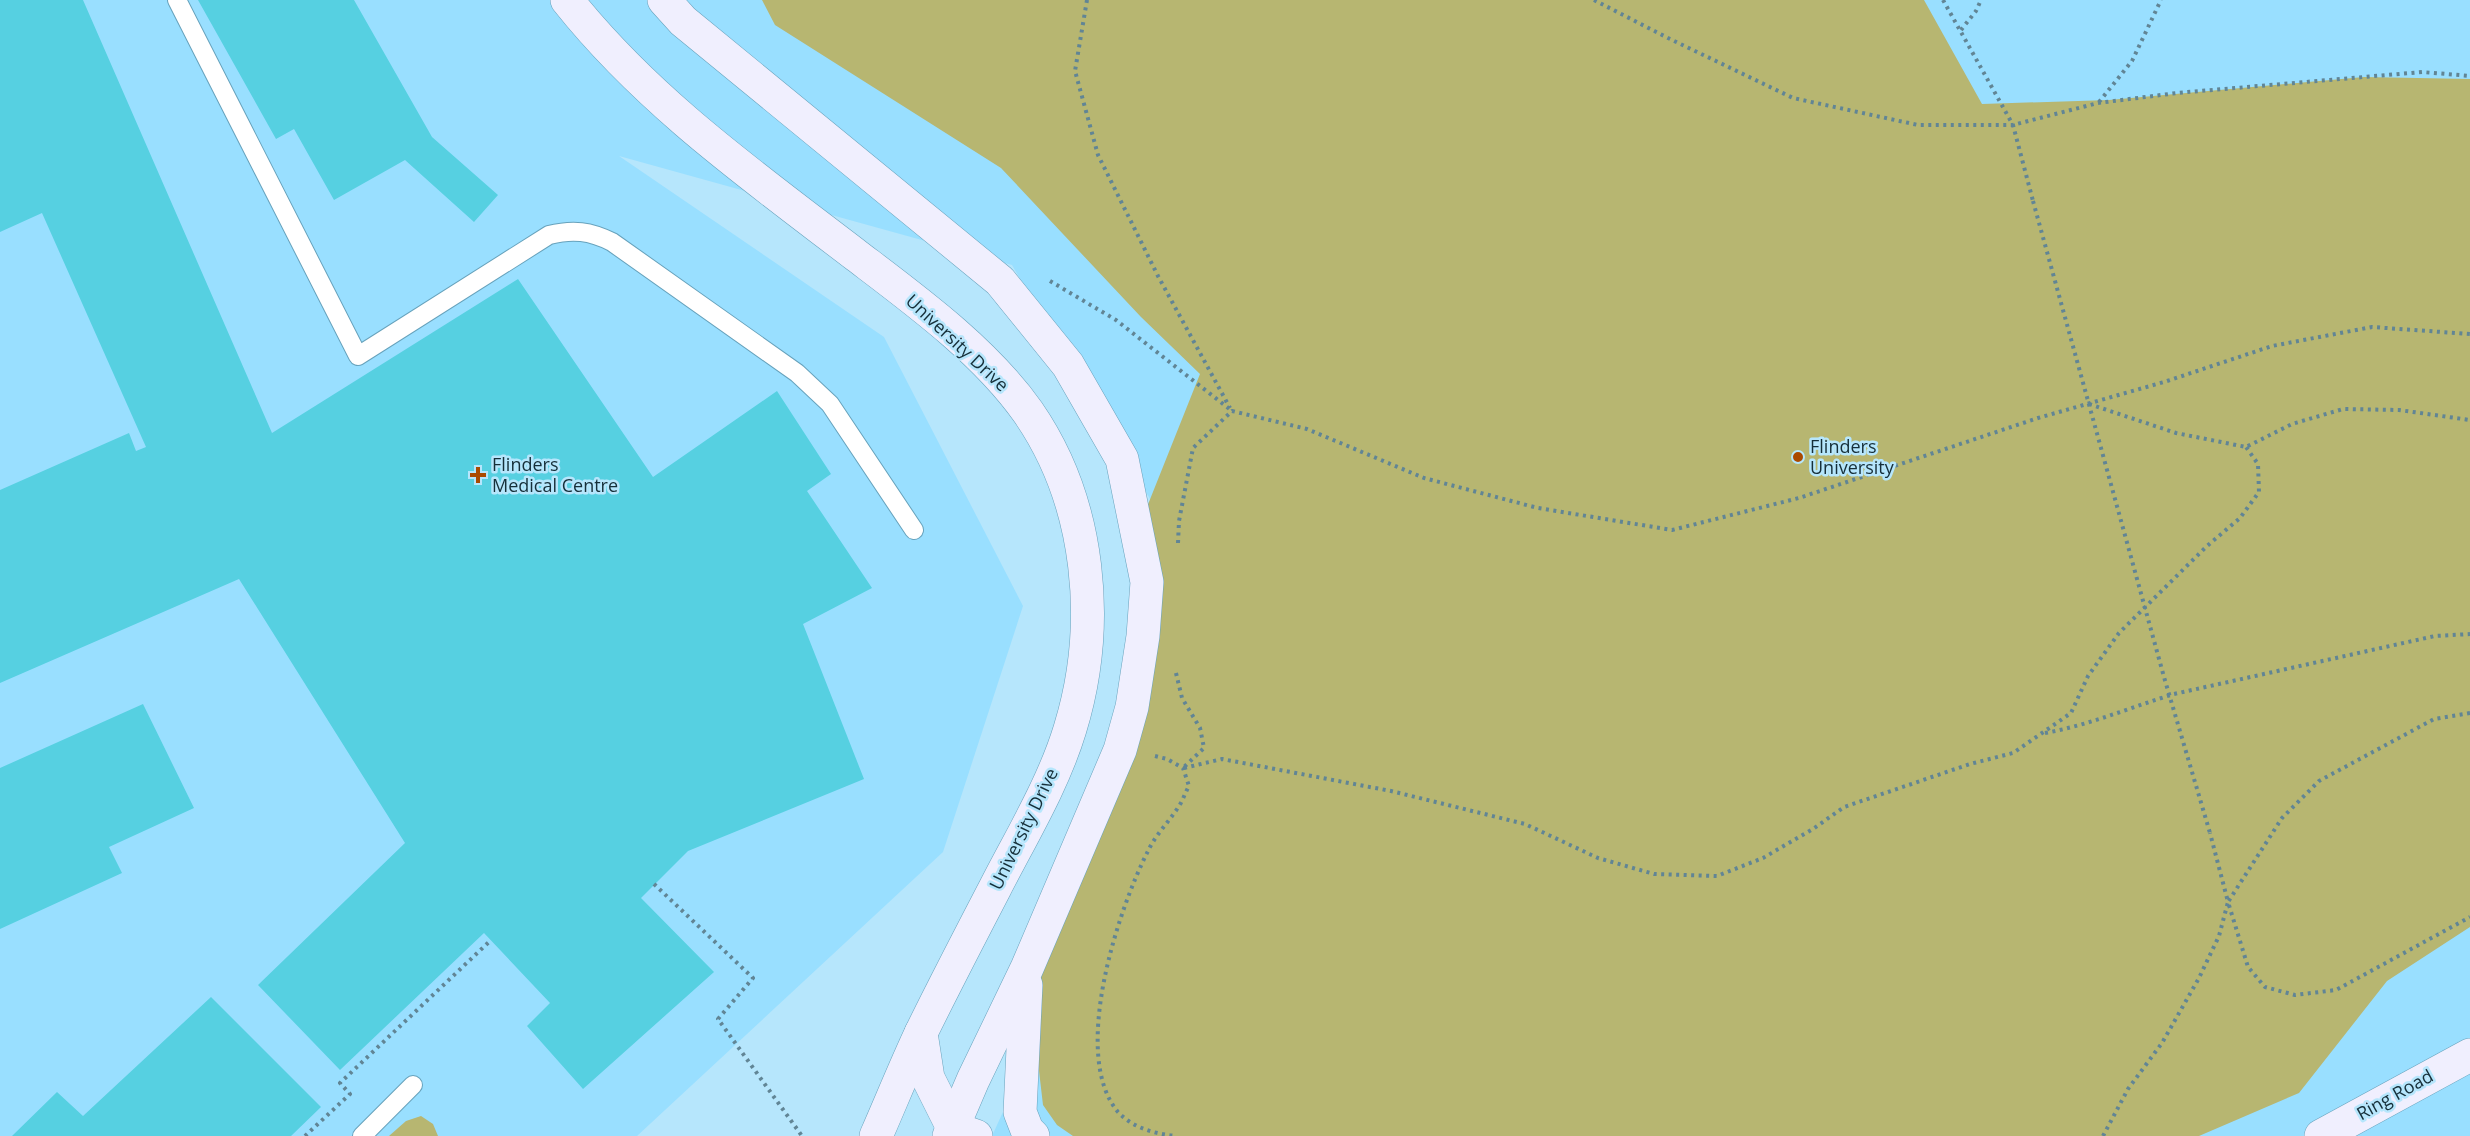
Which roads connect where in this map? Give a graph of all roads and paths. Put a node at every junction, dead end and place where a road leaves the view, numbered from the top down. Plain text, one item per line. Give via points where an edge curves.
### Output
1 (177, 0) edge
2 (567, 0) edge
3 (664, 0) edge
4 (1087, 0) edge
5 (1594, 0) edge
6 (1943, 0) edge
7 (1981, 0) edge
8 (2161, 0) edge
9 (1961, 30) junction
10 (2470, 76) edge
11 (2098, 103) junction
12 (2013, 125) junction
13 (2470, 334) edge
14 (2088, 403) junction
15 (1232, 411) junction
16 (2470, 420) edge
17 (2246, 447) junction
18 (914, 530) dead end
19 (1177, 554) dead end
20 (2470, 634) edge
21 (1174, 668) dead end
22 (2470, 713) edge
23 (2044, 733) junction
24 (1120, 750) junction
25 (1183, 768) junction
26 (654, 884) dead end
27 (2228, 902) junction
28 (2470, 917) edge
29 (491, 940) dead end
30 (1026, 968) junction
31 (921, 1034) junction
32 (2470, 1055) edge
33 (413, 1085) dead end
34 (950, 1134) edge
35 (305, 1136) edge
36 (362, 1136) edge
37 (802, 1136) edge
38 (876, 1136) edge
39 (1033, 1136) edge
40 (1176, 1136) edge
41 (2103, 1136) edge
42 (2321, 1136) edge

1 - 18 lane via 358,356 549,235 583,231 598,235 796,373 830,405
2 - 31 street, University Drive via 622,64 680,118 897,286 994,372 1028,412 1054,458 1071,502 1085,560 1089,626 1070,731 1044,793
3 - 24 street via 683,21 1000,281 1068,365 1122,459 1147,582 1132,707
4 - 15 path via 1075,70 1098,155
5 - 12 path via 1793,98 1918,125
6 - 9 path
7 - 9 path
8 - 11 path via 2132,61
9 - 12 path
10 - 11 path via 2422,72
11 - 12 path
12 - 27 path, bridge
13 - 14 path via 2372,327 2272,346
14 - 15 path via 1799,498 1672,530 1538,508 1424,478 1307,429
14 - 17 path via 2176,433
15 - 19 path via 1193,448
16 - 17 path via 2399,410 2343,409 2292,424
17 - 23 path via 2258,464 2259,492 2240,518 2119,633 2088,676 2071,713
20 - 23 path via 2435,636 2174,693 2077,727
21 - 25 path via 1182,698 1200,728 1204,748
22 - 27 path via 2434,719 2319,781 2282,818
23 - 25 path via 2013,753 1844,807 1763,858 1717,876 1654,874 1598,858 1525,824 1391,791 1222,759
24 - 25 path via 1167,759
24 - 30 street
25 - 40 path via 1189,786 1147,852 1119,923 1107,963 1098,1025 1101,1079 1118,1111 1147,1130
26 - 37 path via 753,978 718,1019
27 - 28 path via 2248,967 2265,987 2295,995 2336,990
27 - 41 path via 2219,936 2199,978 2163,1043 2128,1089
29 - 35 path via 340,1083 350,1094
30 - 34 street
30 - 39 street via 1020,1112
31 - 34 street via 928,1078
31 - 38 street, University Drive
32 - 42 street, Ring Road
33 - 36 lane

